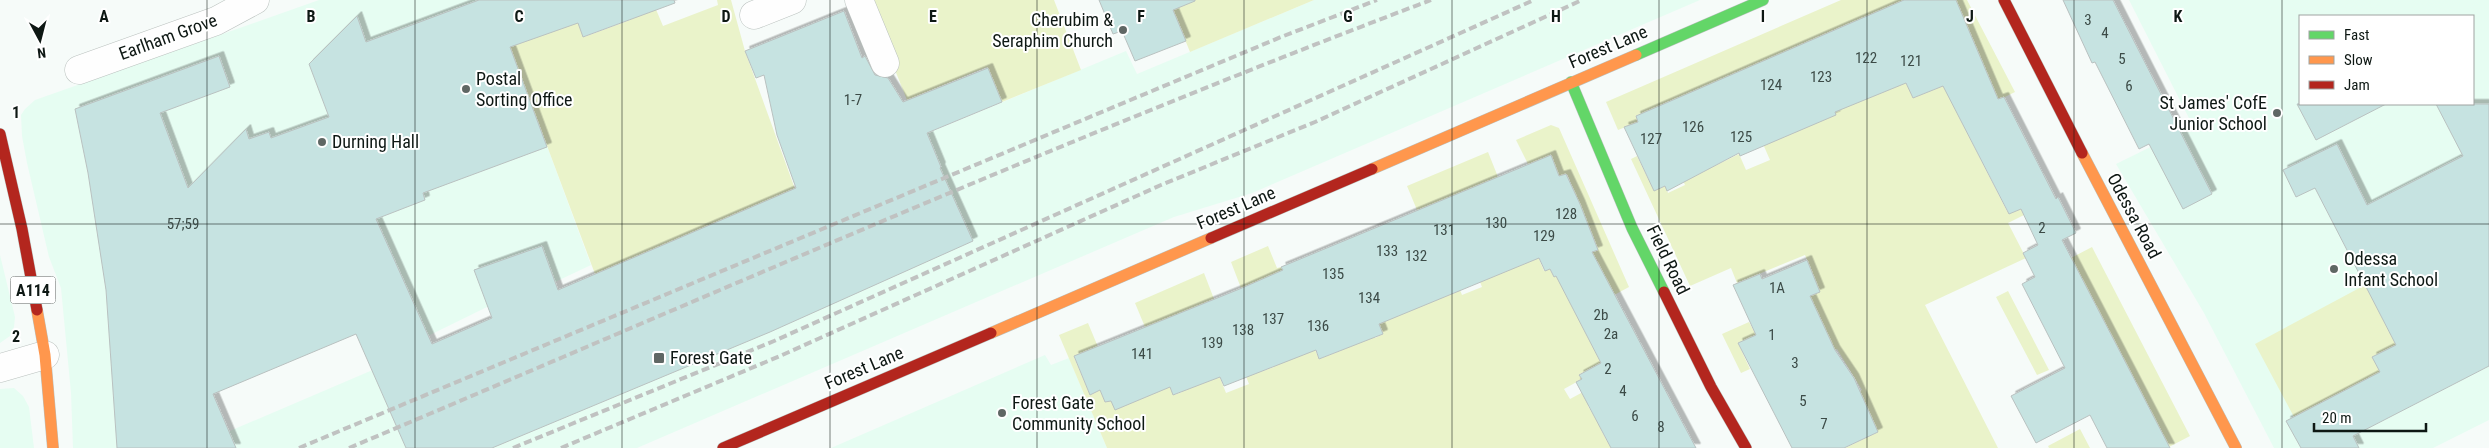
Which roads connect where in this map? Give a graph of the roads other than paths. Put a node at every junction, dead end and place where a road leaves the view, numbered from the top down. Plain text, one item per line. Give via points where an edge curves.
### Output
1 (254, 0) edge
2 (792, 0) edge
3 (859, 0) edge
4 (1763, 0) edge
5 (2004, 0) edge
6 (754, 15) dead end
7 (885, 63) dead end
8 (79, 70) dead end
9 (1571, 82) junction
10 (0, 134) edge
11 (45, 355) junction
12 (0, 368) edge
13 (53, 448) edge
14 (723, 448) edge
15 (1746, 448) edge
16 (2236, 448) edge

1 - 8 street, Earlham Grove via 216,20
2 - 6 street
3 - 7 street
4 - 9 street, Forest Lane
5 - 16 street, Odessa Road
9 - 14 street, Forest Lane
9 - 15 street, Field Road via 1632,228 1711,387
10 - 11 street, A114 via 22,228
11 - 12 street
11 - 13 street, A114

